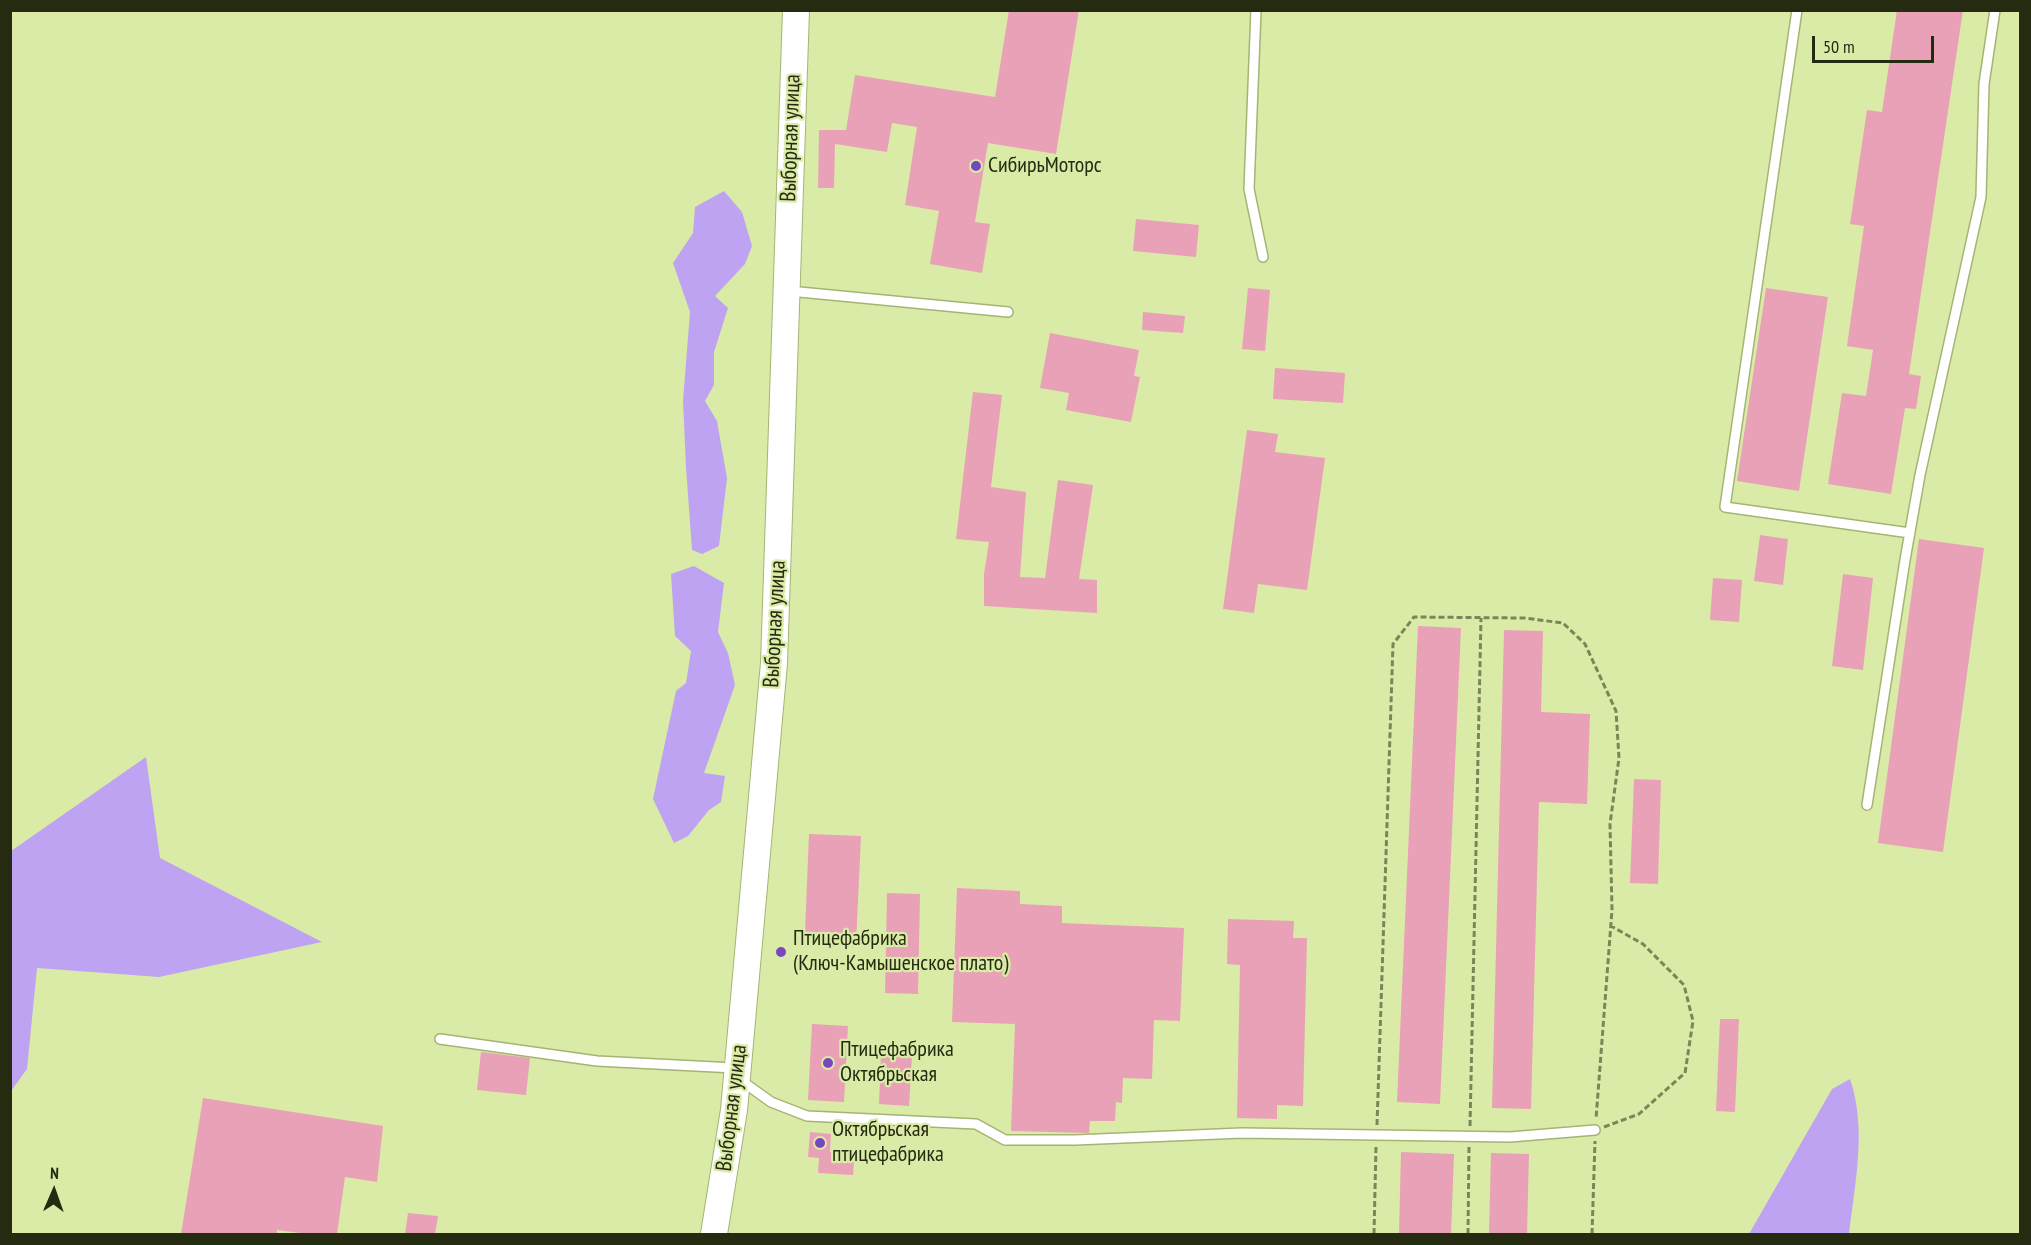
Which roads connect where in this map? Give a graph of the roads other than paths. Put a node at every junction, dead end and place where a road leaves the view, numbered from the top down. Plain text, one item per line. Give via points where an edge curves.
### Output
1 (796, 10) edge
2 (1256, 10) edge
3 (1797, 10) edge
4 (1995, 10) edge
5 (1263, 257) dead end
6 (786, 291) junction
7 (1008, 312) dead end
8 (1910, 533) junction
9 (1867, 805) dead end
10 (441, 1039) dead end
11 (737, 1073) junction
12 (1595, 1130) road end
13 (714, 1234) edge

1 - 6 main road, Выборная улица
2 - 5 lane via 1249,189
3 - 8 lane via 1725,507
4 - 8 lane via 1984,84 1981,197
6 - 7 lane
6 - 11 main road, Выборная улица via 774,663
8 - 9 lane
10 - 11 lane via 597,1060
11 - 12 lane via 771,1102 807,1116 976,1124 1005,1140 1242,1133 1510,1137
11 - 13 main road, Выборная улица

